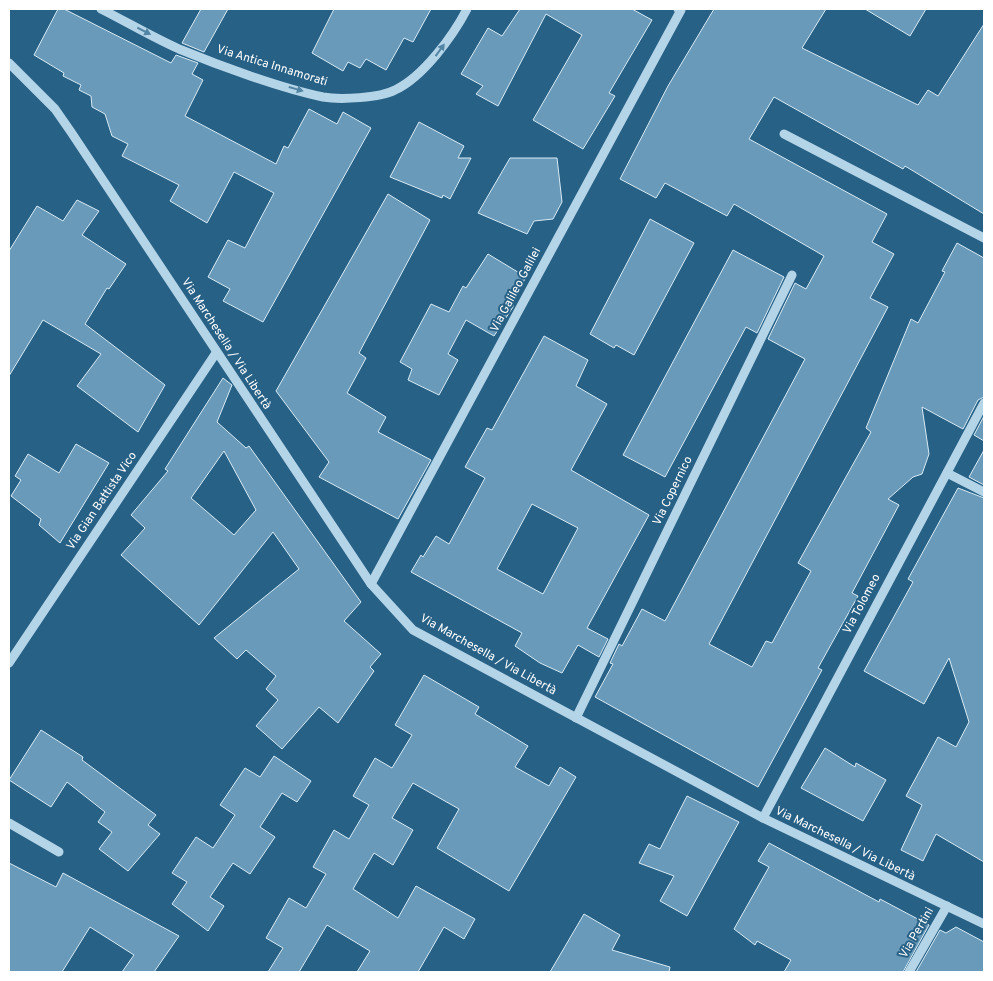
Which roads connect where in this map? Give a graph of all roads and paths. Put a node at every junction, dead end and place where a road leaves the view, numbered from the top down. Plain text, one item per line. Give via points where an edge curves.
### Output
1 (101, 9) edge
2 (467, 9) edge
3 (678, 9) edge
4 (9, 63) edge
5 (784, 134) dead end
6 (984, 238) edge
7 (792, 275) dead end
8 (216, 352) junction
9 (984, 403) edge
10 (947, 473) junction
11 (984, 492) edge
12 (372, 584) junction
13 (9, 663) edge
14 (576, 718) junction
15 (762, 818) junction
16 (9, 823) edge
17 (59, 852) dead end
18 (946, 906) junction
19 (984, 924) edge
20 (909, 972) edge

1 -> 2 street, Via Antica Innamorati via 179,49 325,97 365,97 395,90 431,63
3 - 12 street, Via Galileo Galilei via 681,10
4 - 8 street, Via Marchesella / Via Libertà via 55,109
5 - 6 street
7 - 14 street, Via Copernico
8 - 12 street, Via Marchesella / Via Libertà
8 - 13 street, Via Gian Battista Vico
9 - 10 street, Via Tolomeo
10 - 11 street
10 - 15 street, Via Tolomeo
12 - 14 street, Via Marchesella / Via Libertà via 413,630
14 - 15 street, Via Marchesella / Via Libertà
15 - 18 street, Via Marchesella / Via Libertà
16 - 17 street
18 - 19 street, Via Marchesella / Via Libertà
18 - 20 street, Via Pertini

